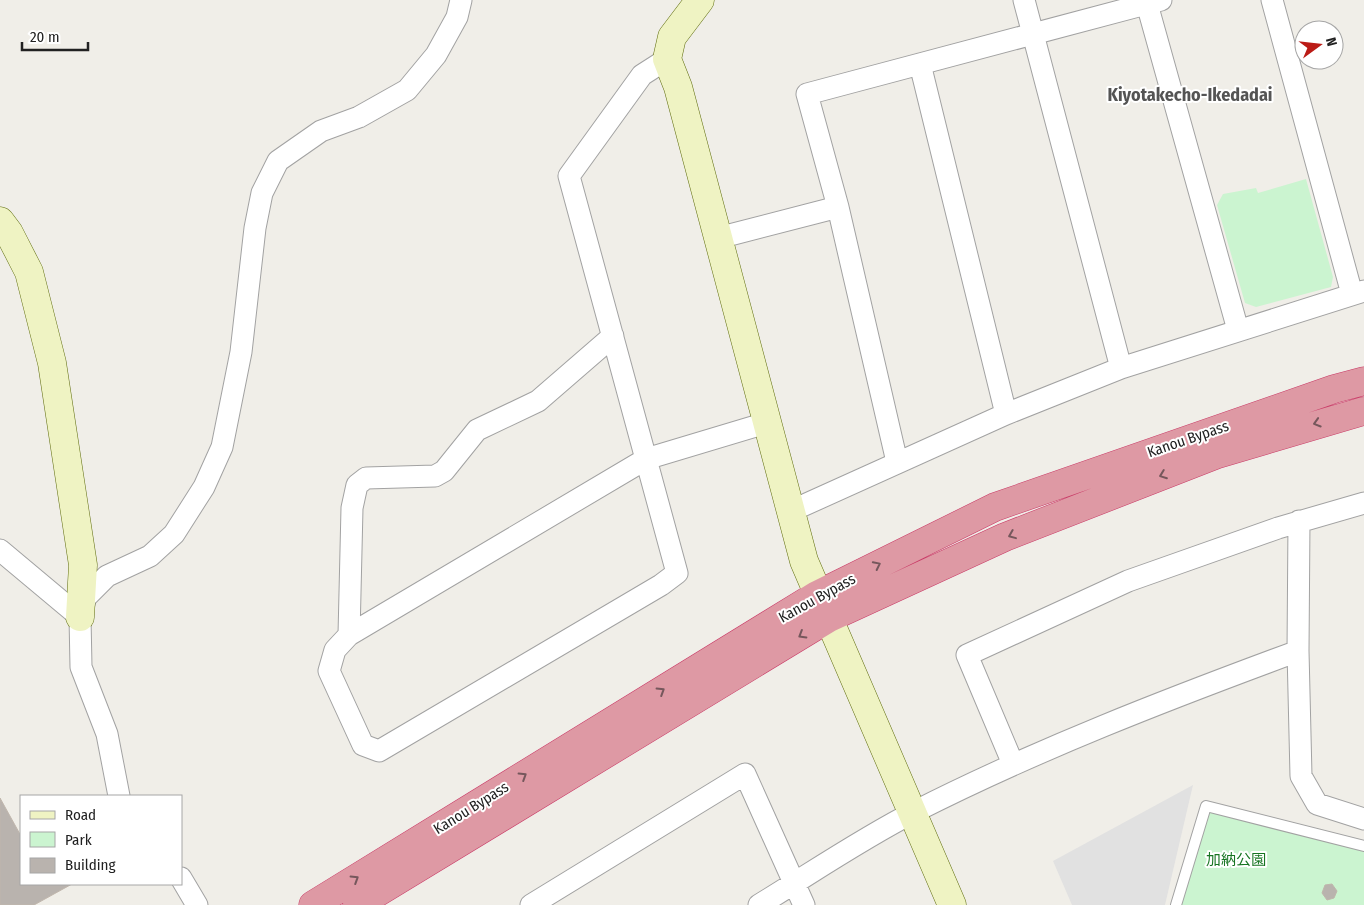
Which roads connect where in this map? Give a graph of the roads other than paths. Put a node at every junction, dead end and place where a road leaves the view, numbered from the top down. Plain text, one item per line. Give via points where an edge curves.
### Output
1 (461, 0) edge
2 (700, 0) edge
3 (1024, 0) edge
4 (1272, 0) edge
5 (1154, 2) edge
6 (1033, 34) junction
7 (667, 59) junction
8 (920, 64) junction
9 (838, 207) junction
10 (0, 221) edge
11 (718, 238) junction
12 (1358, 292) edge
13 (1238, 330) junction
14 (613, 336) junction
15 (1121, 368) junction
16 (1364, 381) edge
17 (1364, 411) edge
18 (1006, 414) junction
19 (766, 423) junction
20 (646, 459) junction
21 (897, 462) junction
22 (1364, 504) edge
23 (791, 511) junction
24 (1299, 521) junction
25 (0, 550) edge
26 (823, 607) junction
27 (80, 617) junction
28 (349, 635) junction
29 (1298, 650) junction
30 (1013, 764) junction
31 (119, 795) edge
32 (912, 813) junction
33 (1364, 818) edge
34 (1364, 846) edge
35 (182, 880) edge
36 (794, 883) junction
37 (197, 905) edge
38 (313, 905) edge
39 (356, 905) edge
40 (532, 905) edge
41 (758, 905) edge
42 (804, 905) edge
43 (952, 905) edge
44 (1176, 905) edge

1 - 27 street via 436,55 407,90 359,117 321,131 278,161 262,193 255,228 241,352 222,447 204,487 174,534 150,556 107,576 86,597
2 - 7 street via 672,37
3 - 6 street
4 - 12 street
5 - 6 street
5 - 13 street
6 - 8 street
6 - 15 street
7 - 11 street via 678,87
7 - 14 street via 642,75 569,176
8 - 9 street via 807,94
8 - 18 street
9 - 11 street
9 - 21 street
10 - 27 street via 29,272 52,364 83,565
11 - 19 street
12 - 13 street
13 - 15 street
14 - 20 street
14 - 28 street via 538,401 477,430 444,471 435,476 366,478 357,485 352,508
15 - 18 street
26 -> 16 highway, Kanou Bypass via 995,507
17 -> 26 highway, Kanou Bypass via 1218,454
18 - 21 street
19 - 20 street
19 - 23 street
20 - 28 street
20 - 28 street via 676,573 661,585 379,751 364,745 329,671 335,650
21 - 23 street
22 - 24 street
23 - 26 street via 804,561
24 - 29 street
24 - 30 street via 1128,581 967,655
25 - 27 street
26 - 32 street
38 -> 26 highway, Kanou Bypass
26 -> 39 highway, Kanou Bypass
27 - 31 street via 81,667 107,734
29 - 30 street
29 - 33 street via 1301,776 1317,804
30 - 32 street
32 - 36 street
32 - 43 street
34 - 44 lane via 1206,806
35 - 37 street
36 - 40 street via 745,774
36 - 41 street
36 - 42 street

